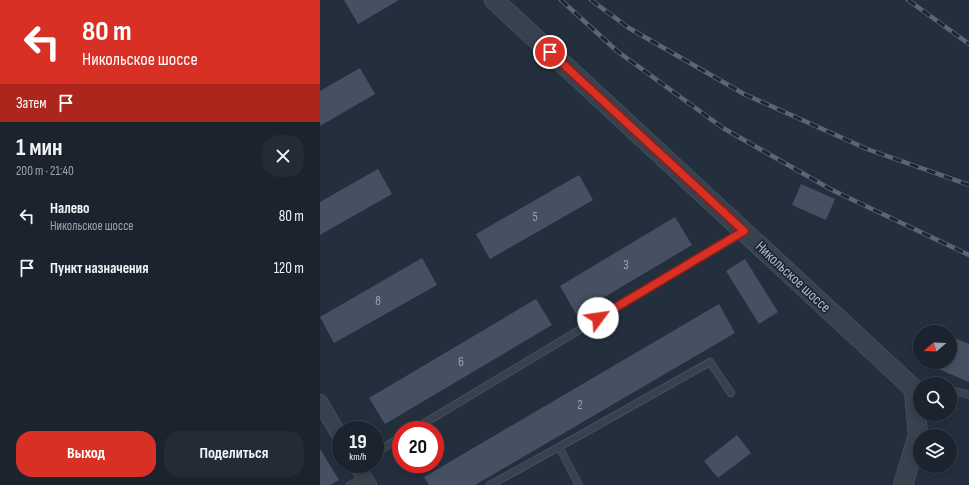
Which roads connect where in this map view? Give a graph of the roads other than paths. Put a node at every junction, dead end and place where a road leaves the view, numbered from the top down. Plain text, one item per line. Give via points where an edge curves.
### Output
1 (494, 0) edge
2 (744, 231) junction
3 (913, 385) edge
4 (957, 392) edge
5 (731, 393) dead end
6 (969, 395) edge
7 (320, 402) edge
8 (428, 421) edge
9 (918, 421) edge
10 (332, 423) edge
11 (559, 447) junction
12 (367, 481) edge
13 (350, 485) edge
14 (490, 485) edge
15 (579, 485) edge
16 (903, 485) edge

1 - 2 street, Никольское шоссе
2 - 3 street, Никольское шоссе
2 - 8 lane
4 - 6 lane
5 - 11 lane via 710,362
7 - 10 street
9 - 16 street, Никольское шоссе via 918,435
11 - 14 lane
11 - 15 lane
12 - 13 lane

